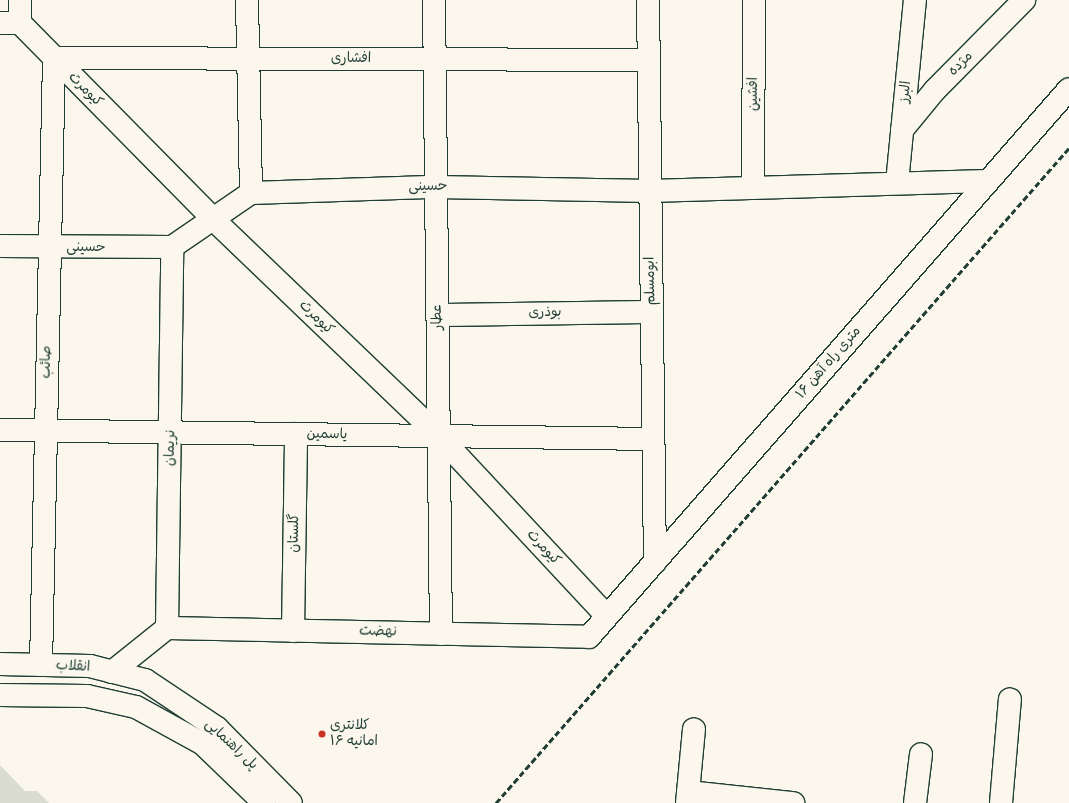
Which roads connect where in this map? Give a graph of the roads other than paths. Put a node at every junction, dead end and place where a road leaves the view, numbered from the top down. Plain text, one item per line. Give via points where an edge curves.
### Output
1 (20, 0) edge
2 (247, 0) edge
3 (434, 0) edge
4 (648, 0) edge
5 (754, 0) edge
6 (915, 0) edge
7 (1024, 0) edge
8 (10, 23) edge
9 (54, 58) junction
10 (247, 58) junction
11 (435, 59) junction
12 (649, 60) junction
13 (1069, 89) edge
14 (902, 130) junction
15 (988, 181) junction
16 (897, 184) junction
17 (436, 187) junction
18 (753, 188) junction
19 (650, 191) junction
20 (251, 193) junction
21 (214, 220) junction
22 (0, 246) edge
23 (172, 247) junction
24 (50, 248) junction
25 (652, 312) junction
26 (438, 315) junction
27 (0, 430) edge
28 (46, 431) junction
29 (171, 433) junction
30 (296, 434) junction
31 (439, 436) junction
32 (654, 439) junction
33 (655, 562) junction
34 (607, 616) junction
35 (167, 628) junction
36 (293, 631) junction
37 (442, 634) junction
38 (589, 637) joint
39 (0, 664) edge
40 (41, 665) junction
41 (112, 672) junction
42 (145, 680) joint
43 (0, 695) edge
44 (1010, 699) dead end
45 (136, 707) joint
46 (694, 729) dead end
47 (921, 754) dead end
48 (687, 797) edge
49 (264, 803) edge
50 (291, 803) edge
51 (793, 803) edge
52 (916, 803) edge
53 (1001, 803) edge

1 - 8 street
2 - 10 street
3 - 11 street, عطار
4 - 12 street, ابومسلم
5 - 18 street, افشین
6 - 14 street, البرز
7 - 14 street, مژده via 935,90
8 - 9 street, کیومرث
9 - 10 street, افشاری
9 - 21 street, کیومرث
9 - 24 street, صائب
10 - 11 street, افشاری
10 - 20 street
11 - 12 street, افشاری
11 - 17 street, عطار
12 - 19 street, ابومسلم
13 - 15 street, ۱۶ متری راه آهن
14 - 16 street, البرز
15 - 16 street, حسینی
15 - 33 street, ۱۶ متری راه آهن
16 - 18 street, حسینی
17 - 19 street, حسینی
17 - 20 street, حسینی
17 - 26 street, عطار
18 - 19 street, حسینی
19 - 25 street, ابومسلم
20 - 21 street
21 - 23 street
21 - 31 street, کیومرث
22 - 24 street, حسینی
23 - 24 street, حسینی
23 - 29 street, نریمان
24 - 28 street, صائب
25 - 26 street, بوذری
25 - 32 street, ابومسلم
26 - 31 street, عطار
27 - 28 street, یاسمین
28 - 29 street, یاسمین
28 - 40 street, صائب
29 - 30 street, یاسمین
29 - 35 street, نریمان
30 - 31 street, یاسمین
30 - 36 street, گلستان
31 - 32 street, یاسمین
31 - 34 street, کیومرث
31 - 37 street, عطار
32 - 33 street, ابومسلم
33 - 34 street, ۱۶ متری راه آهن
34 - 38 street, ۱۶ متری راه آهن
35 - 36 street, نهضت
35 - 41 street
36 - 37 street, نهضت
37 - 38 street, نهضت
39 - 40 street, انقلاب
40 - 41 street, انقلاب via 90,666
41 - 42 street, انقلاب
42 - 50 street, پل راهنمایی via 217,728
43 - 45 street, انقلاب via 86,696
44 - 53 street
45 - 49 street, پل راهنمایی via 203,744
46 - 48 street
47 - 52 street
48 - 51 street

